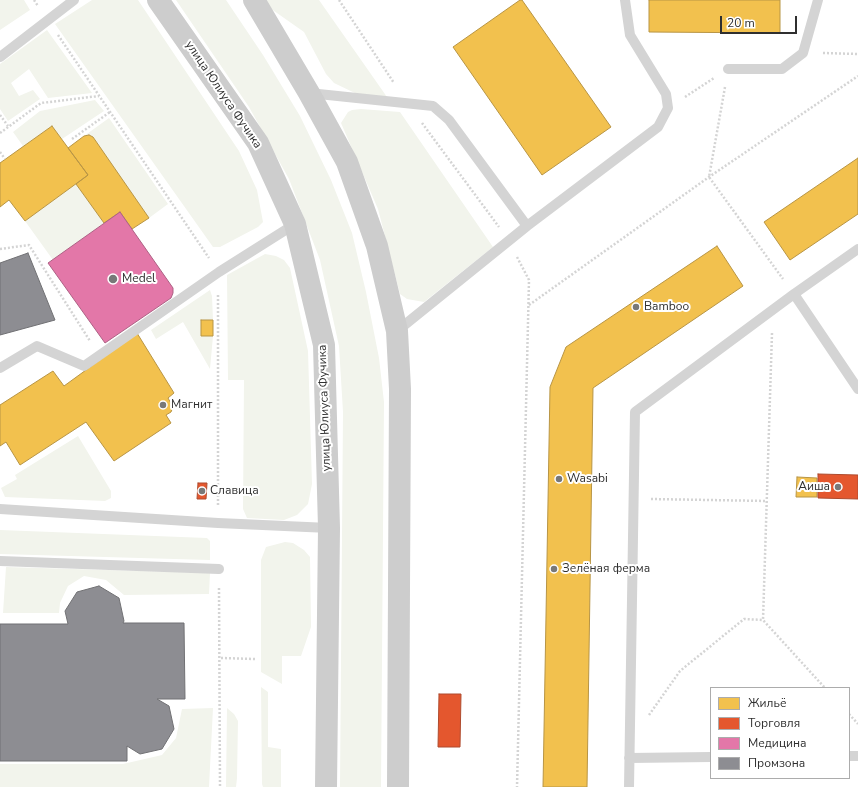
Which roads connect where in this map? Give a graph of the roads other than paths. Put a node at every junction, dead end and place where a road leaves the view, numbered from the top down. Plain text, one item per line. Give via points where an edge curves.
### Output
1 (74, 0) edge
2 (158, 0) edge
3 (254, 0) edge
4 (625, 0) edge
5 (818, 0) edge
6 (0, 57) edge
7 (728, 69) road end
8 (310, 93) junction
9 (295, 224) junction
10 (526, 226) junction
11 (858, 250) edge
12 (794, 294) junction
13 (397, 331) junction
14 (0, 368) edge
15 (858, 389) edge
16 (0, 509) edge
17 (329, 528) junction
18 (0, 561) edge
19 (219, 569) road end
20 (710, 757) edge
21 (629, 758) junction
22 (326, 787) edge
23 (398, 787) edge
24 (629, 787) edge

1 - 6 lane
2 - 9 main road, улица Юлиуса Фучика via 258,143
3 - 8 main road
4 - 10 lane via 630,35 666,94 668,108 658,127
5 - 7 lane via 803,53 782,69
8 - 10 lane via 433,106 449,120
8 - 13 main road via 347,162 376,246
9 - 14 lane via 218,272 84,366 37,346
9 - 17 main road, улица Юлиуса Фучика via 324,346
10 - 13 lane
11 - 12 lane
12 - 15 lane
12 - 21 lane via 634,412
13 - 23 main road via 400,389
16 - 17 lane
17 - 22 main road, улица Юлиуса Фучика
18 - 19 lane
20 - 21 lane
21 - 24 lane

